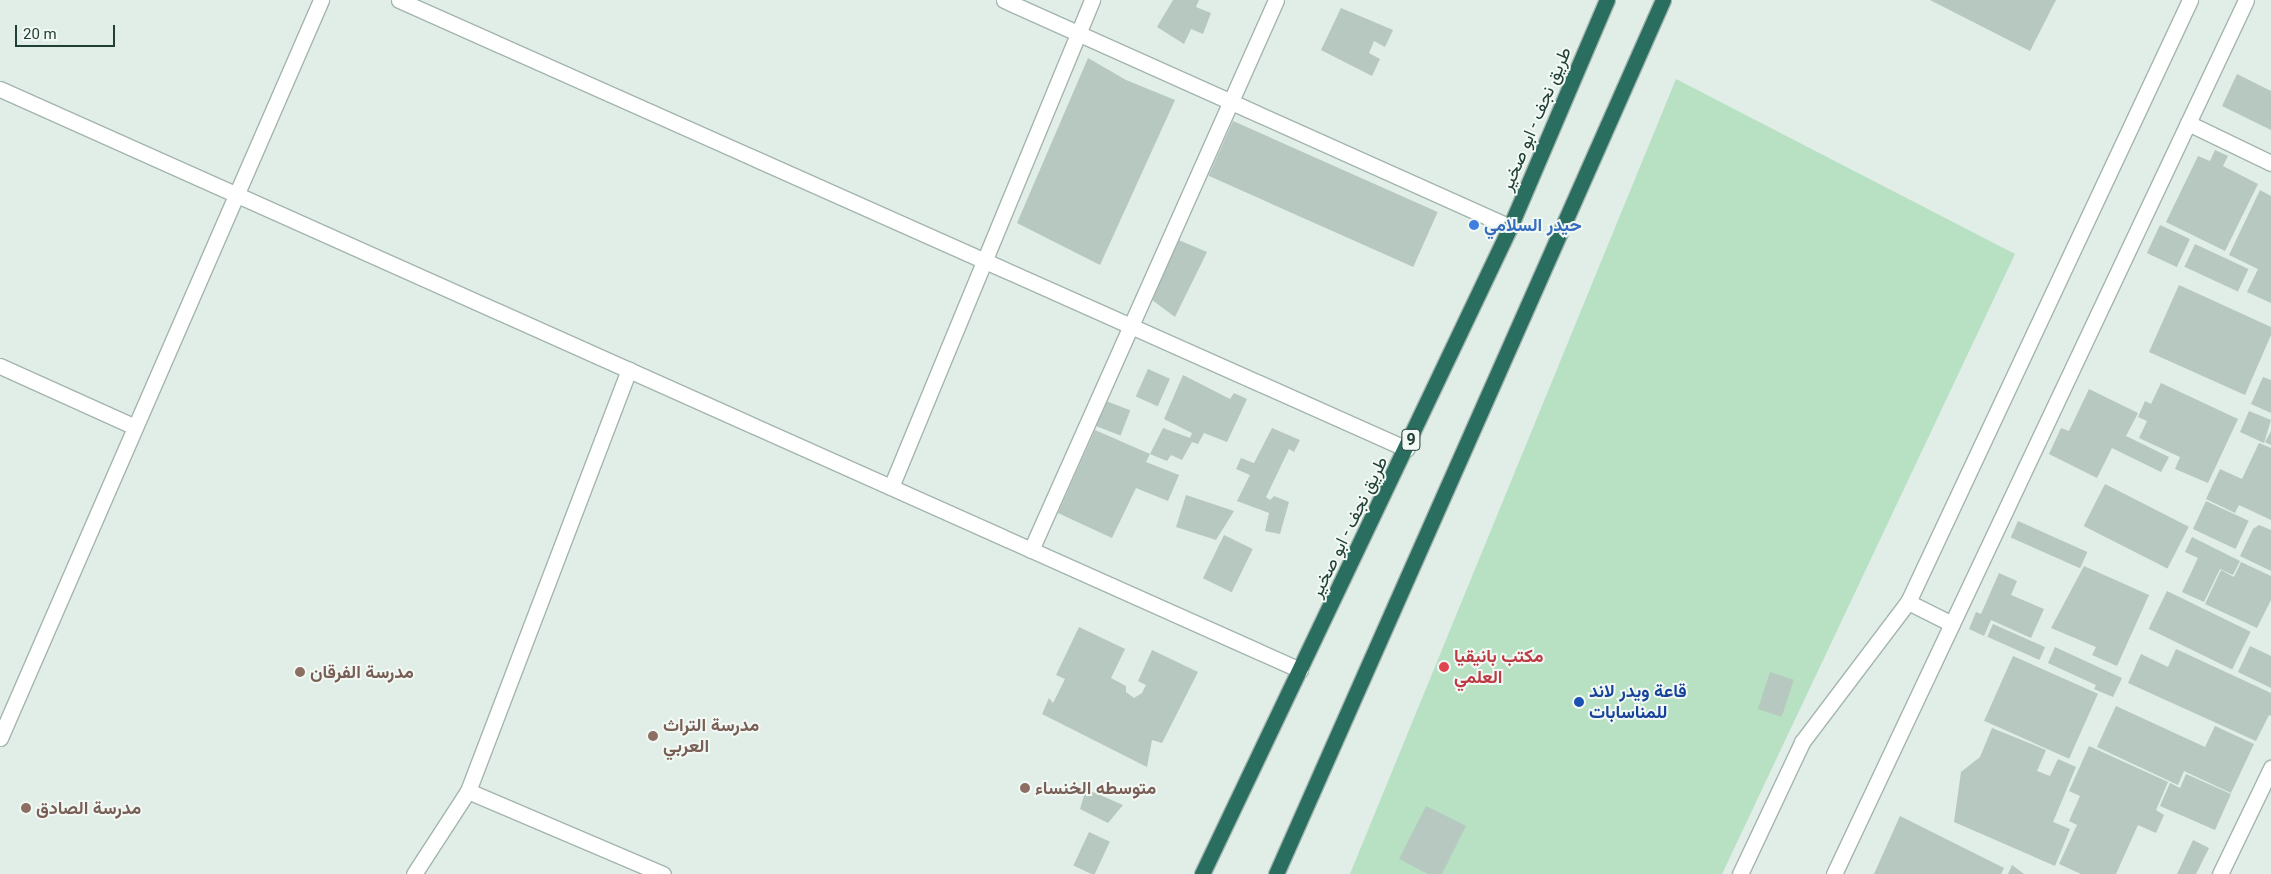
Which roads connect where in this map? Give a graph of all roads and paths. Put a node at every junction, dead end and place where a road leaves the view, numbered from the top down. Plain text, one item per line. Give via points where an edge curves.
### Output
1 (321, 0) edge
2 (399, 0) edge
3 (1004, 0) edge
4 (1092, 0) edge
5 (1276, 0) edge
6 (1606, 0) edge
7 (1663, 0) edge
8 (2190, 0) edge
9 (2246, 0) edge
10 (1078, 33) junction
11 (0, 89) edge
12 (1231, 101) junction
13 (2188, 123) junction
14 (2271, 163) edge
15 (237, 195) junction
16 (1510, 227) junction
17 (985, 261) junction
18 (1131, 326) junction
19 (0, 366) edge
20 (630, 370) junction
21 (135, 427) junction
22 (1407, 449) junction
23 (891, 488) junction
24 (1031, 550) junction
25 (1908, 602) junction
26 (1952, 624) junction
27 (1300, 670) junction
28 (0, 738) edge
29 (2271, 768) edge
30 (468, 790) junction
31 (414, 874) edge
32 (663, 874) edge
33 (1202, 874) edge
34 (1276, 874) edge
35 (1740, 874) edge
36 (1834, 874) edge
37 (2220, 874) edge

1 - 15 street
2 - 17 street
3 - 10 street
4 - 10 street
5 - 12 street
6 - 16 highway, طريق نجف - ابو صخير / 9
7 - 34 highway
8 - 25 street
9 - 13 street
10 - 12 street
10 - 17 street
11 - 15 street
12 - 16 street
12 - 18 street
13 - 14 street
13 - 26 street
15 - 20 street
15 - 21 street
16 - 22 highway, طريق نجف - ابو صخير / 9
17 - 18 street
17 - 23 street
18 - 22 street
18 - 24 street
19 - 21 street
20 - 23 street
20 - 30 street
21 - 28 street
22 - 27 highway, طريق نجف - ابو صخير / 9
23 - 24 street
24 - 27 street
25 - 26 street
25 - 35 street via 1802,742
26 - 36 street
27 - 33 highway, طريق نجف - ابو صخير / 9
29 - 37 street
30 - 31 street
30 - 32 street

